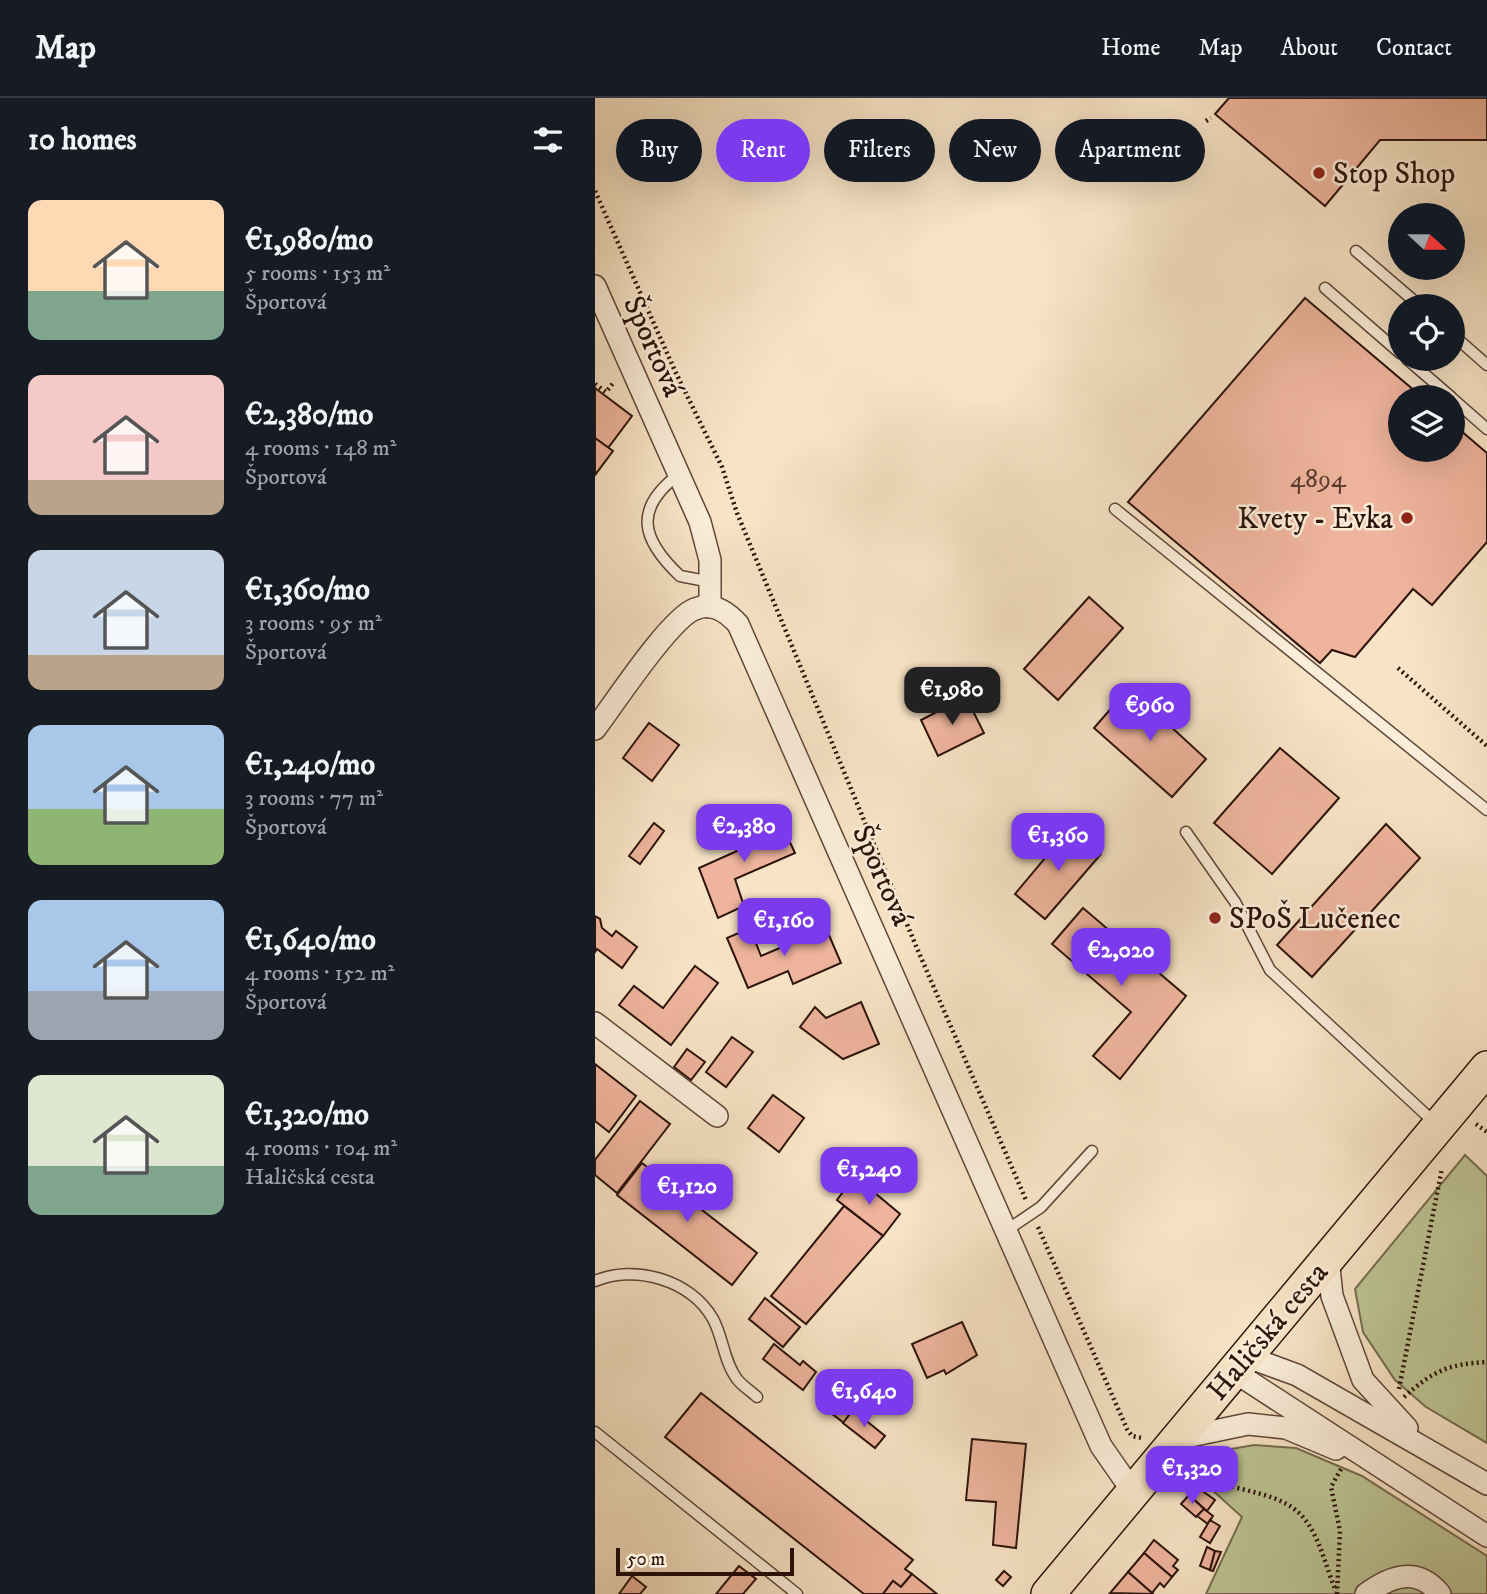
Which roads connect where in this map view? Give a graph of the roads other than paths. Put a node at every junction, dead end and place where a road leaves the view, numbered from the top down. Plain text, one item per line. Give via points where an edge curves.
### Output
1 (1356, 251) dead end
2 (595, 286) edge
3 (1325, 288) dead end
4 (1406, 294) edge
5 (1388, 343) edge
6 (1465, 346) edge
7 (1487, 365) edge
8 (1421, 371) edge
9 (1437, 385) edge
10 (1465, 410) edge
11 (1487, 429) edge
12 (679, 474) junction
13 (1115, 509) dead end
14 (711, 582) junction
15 (710, 607) junction
16 (595, 729) edge
17 (1487, 810) edge
18 (1186, 832) dead end
19 (595, 1023) edge
20 (1487, 1068) edge
21 (717, 1116) dead end
22 (1440, 1127) junction
23 (1092, 1151) dead end
24 (1007, 1230) junction
25 (1328, 1257) junction
26 (595, 1280) edge
27 (1239, 1363) junction
28 (757, 1397) dead end
29 (595, 1432) edge
30 (1170, 1446) junction
31 (1432, 1450) junction
32 (1404, 1482) junction
33 (1487, 1484) edge
34 (1133, 1492) junction
35 (1487, 1536) edge
36 (797, 1594) edge
37 (1048, 1594) edge
38 (1366, 1594) edge
39 (1440, 1594) edge

1 - 4 lane
2 - 12 street, Športová
3 - 5 lane
6 - 7 lane
8 - 9 lane
10 - 11 lane
12 - 14 street, Športová via 708,545
12 - 14 lane via 658,489 651,502 647,534 680,576
13 - 17 lane
14 - 15 street, Športová
15 - 16 street via 696,608 680,620
15 - 24 street, Športová via 730,615 747,639
18 - 22 lane via 1235,902 1269,970
19 - 21 street
20 - 22 main road, Haličská cesta
22 - 25 main road, Haličská cesta
23 - 24 lane via 1041,1207
24 - 34 street, Športová via 1101,1446
25 - 27 main road, Haličská cesta
25 - 31 street via 1332,1296 1363,1380 1389,1413
26 - 28 lane via 631,1272 678,1287 713,1319 737,1378
27 - 30 main road, Haličská cesta
27 - 31 street via 1297,1375
27 - 32 street
29 - 36 lane
30 - 32 street via 1248,1424 1286,1428
30 - 34 main road, Haličská cesta
31 - 33 street
32 - 35 street
34 - 37 main road, Haličská cesta
38 - 39 street via 1397,1576 1411,1575

